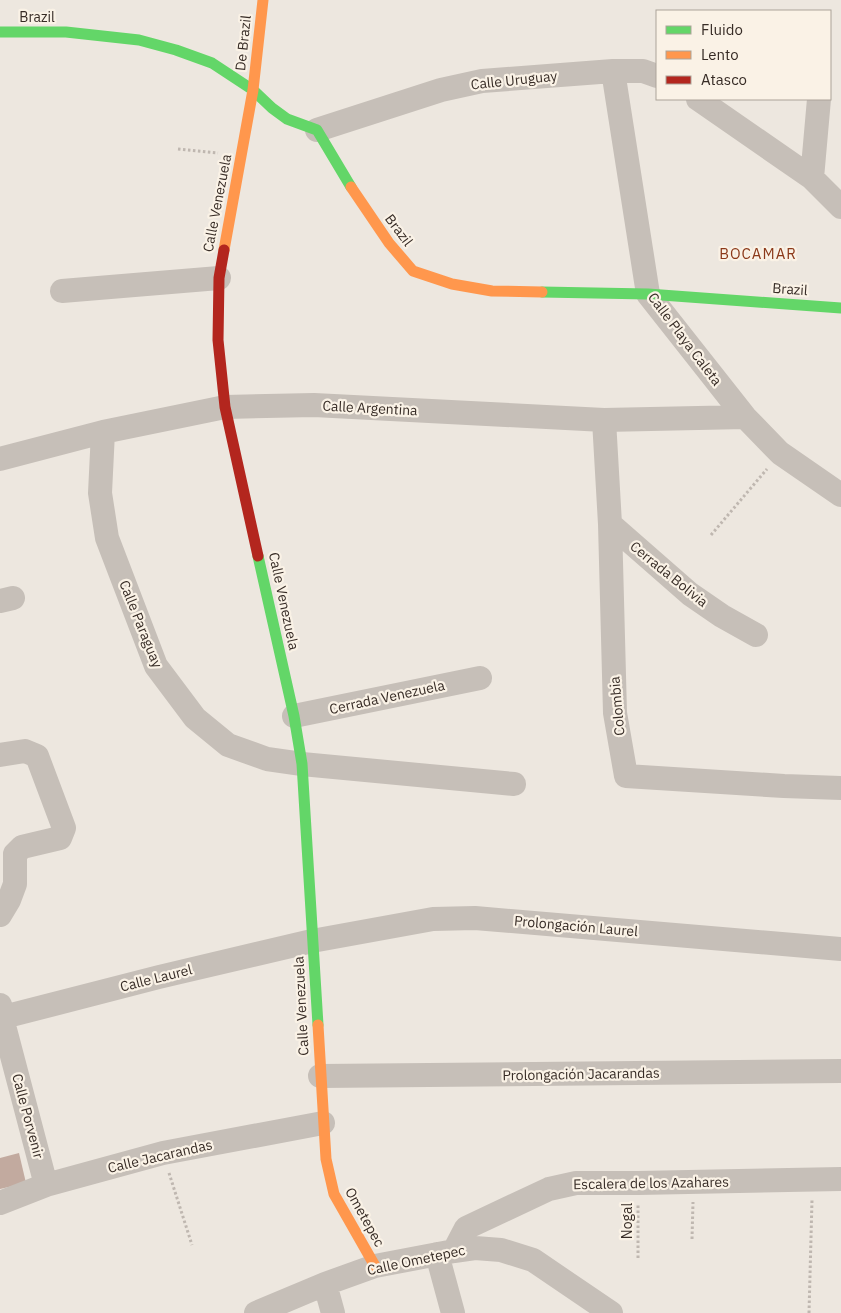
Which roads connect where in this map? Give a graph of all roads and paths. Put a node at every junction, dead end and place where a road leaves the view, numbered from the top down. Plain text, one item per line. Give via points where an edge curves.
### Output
1 (263, 0) edge
2 (0, 32) edge
3 (613, 71) junction
4 (656, 76) edge
5 (253, 90) junction
6 (699, 100) edge
7 (819, 100) edge
8 (317, 130) junction
9 (178, 149) dead end
10 (242, 156) junction
11 (812, 178) junction
12 (841, 207) edge
13 (218, 278) junction
14 (62, 291) dead end
15 (648, 294) junction
16 (841, 308) edge
17 (225, 406) junction
18 (745, 417) junction
19 (604, 420) junction
20 (103, 432) junction
21 (780, 453) junction
22 (0, 459) edge
23 (841, 495) edge
24 (610, 524) junction
25 (711, 536) dead end
26 (756, 636) dead end
27 (480, 678) dead end
28 (294, 716) junction
29 (0, 755) edge
30 (302, 764) junction
31 (514, 784) dead end
32 (841, 788) edge
33 (0, 915) edge
34 (312, 941) junction
35 (841, 949) edge
36 (1, 1014) edge
37 (841, 1071) edge
38 (320, 1076) junction
39 (323, 1123) junction
40 (163, 1153) junction
41 (841, 1178) edge
42 (812, 1179) junction
43 (693, 1182) junction
44 (638, 1183) junction
45 (46, 1185) junction
46 (0, 1202) edge
47 (692, 1239) dead end
48 (192, 1245) dead end
49 (446, 1252) junction
50 (638, 1258) dead end
51 (375, 1266) junction
52 (325, 1284) junction
53 (256, 1313) edge
54 (333, 1313) edge
55 (453, 1313) edge
56 (611, 1313) edge
57 (809, 1313) edge

1 - 5 street, De Brazil
2 - 5 street, Brazil via 66,32 139,40 212,63
3 - 4 street, Calle Uruguay via 643,71
3 - 8 street, Calle Uruguay via 482,81 441,90
3 - 15 street, Calle Playa Caleta
5 - 8 street, Brazil via 287,119
5 - 10 street, Calle Venezuela
6 - 11 street
7 - 11 street
8 - 15 street, Brazil via 388,243 413,271 452,284 492,291
9 - 10 path
10 - 13 street, Calle Venezuela
11 - 12 street
13 - 14 street
13 - 17 street, Calle Venezuela via 218,340
15 - 16 street, Brazil
15 - 18 street, Calle Playa Caleta
17 - 19 street, Calle Argentina via 314,405
17 - 20 street, Calle Argentina
17 - 28 street, Calle Venezuela
18 - 19 street, Calle Argentina
18 - 21 street, Calle Playa Caleta
19 - 24 street, Colombia
20 - 22 street, Calle Argentina
20 - 30 street, Calle Paraguay via 100,493 107,538 156,666 195,718 228,745 267,759
21 - 23 street, Calle Playa Caleta
21 - 25 path
24 - 26 street, Cerrada Bolivia via 690,594
24 - 32 street, Colombia via 615,713 626,776
27 - 28 street, Cerrada Venezuela
28 - 30 street, Calle Venezuela
29 - 33 street via 25,751 37,756 64,828 60,838 22,847 15,854 15,884
30 - 31 street
30 - 34 street, Calle Venezuela
34 - 35 street, Prolongación Laurel via 433,919 475,918
34 - 36 street, Calle Laurel
34 - 38 street, Calle Venezuela
36 - 45 street, Calle Porvenir
37 - 38 street, Prolongación Jacarandas
38 - 39 street, Calle Venezuela
39 - 40 street, Calle Jacarandas
39 - 51 street, Ometepec via 334,1194
40 - 45 street, Calle Jacarandas
40 - 48 path
41 - 42 street, Escalera de los Azahares
42 - 43 street, Escalera de los Azahares
42 - 57 path
43 - 44 street, Escalera de los Azahares
43 - 47 path
44 - 49 street, Escalera de los Azahares via 576,1183 549,1189 466,1228
44 - 50 path, Nogal
45 - 46 street, Calle Jacarandas
49 - 51 street, Calle Ometepec
49 - 55 street
49 - 56 street, Calle Ometepec via 475,1248 501,1250 533,1260
51 - 52 street, Calle Ometepec
52 - 53 street, Calle Ometepec
52 - 54 street

